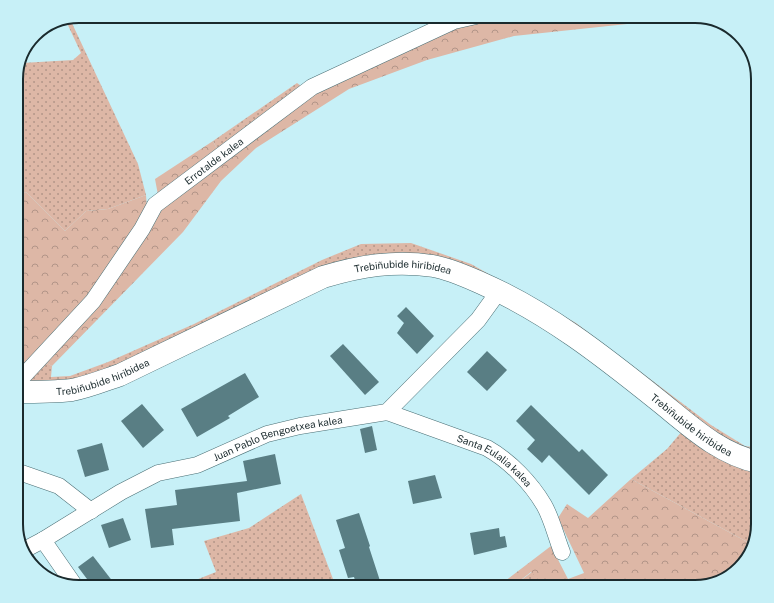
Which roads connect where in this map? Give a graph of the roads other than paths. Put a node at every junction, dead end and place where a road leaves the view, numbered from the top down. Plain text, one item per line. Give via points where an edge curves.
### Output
1 (450, 23) edge
2 (499, 291) junction
3 (23, 376) edge
4 (23, 392) edge
5 (387, 412) junction
6 (751, 460) edge
7 (23, 473) edge
8 (91, 510) junction
9 (43, 540) junction
10 (28, 548) edge
11 (562, 552) dead end
12 (70, 579) edge

1 - 3 street, Errotalde kalea via 312,87 155,205 142,229 93,301
2 - 4 street, Trebiñubide hiribidea via 455,271 434,266 380,264 352,269 323,277 291,291 120,375 74,390
2 - 5 street via 478,320
2 - 6 street, Trebiñubide hiribidea via 575,336 708,440 735,455
5 - 8 street, Juan Pablo Bengoetxea kalea via 267,434 197,464 158,473
5 - 11 street, Santa Eulalia kalea via 498,454 532,488 545,506
7 - 8 street via 59,486
8 - 9 street, Juan Pablo Bengoetxea kalea
9 - 10 street, Juan Pablo Bengoetxea kalea
9 - 12 street

